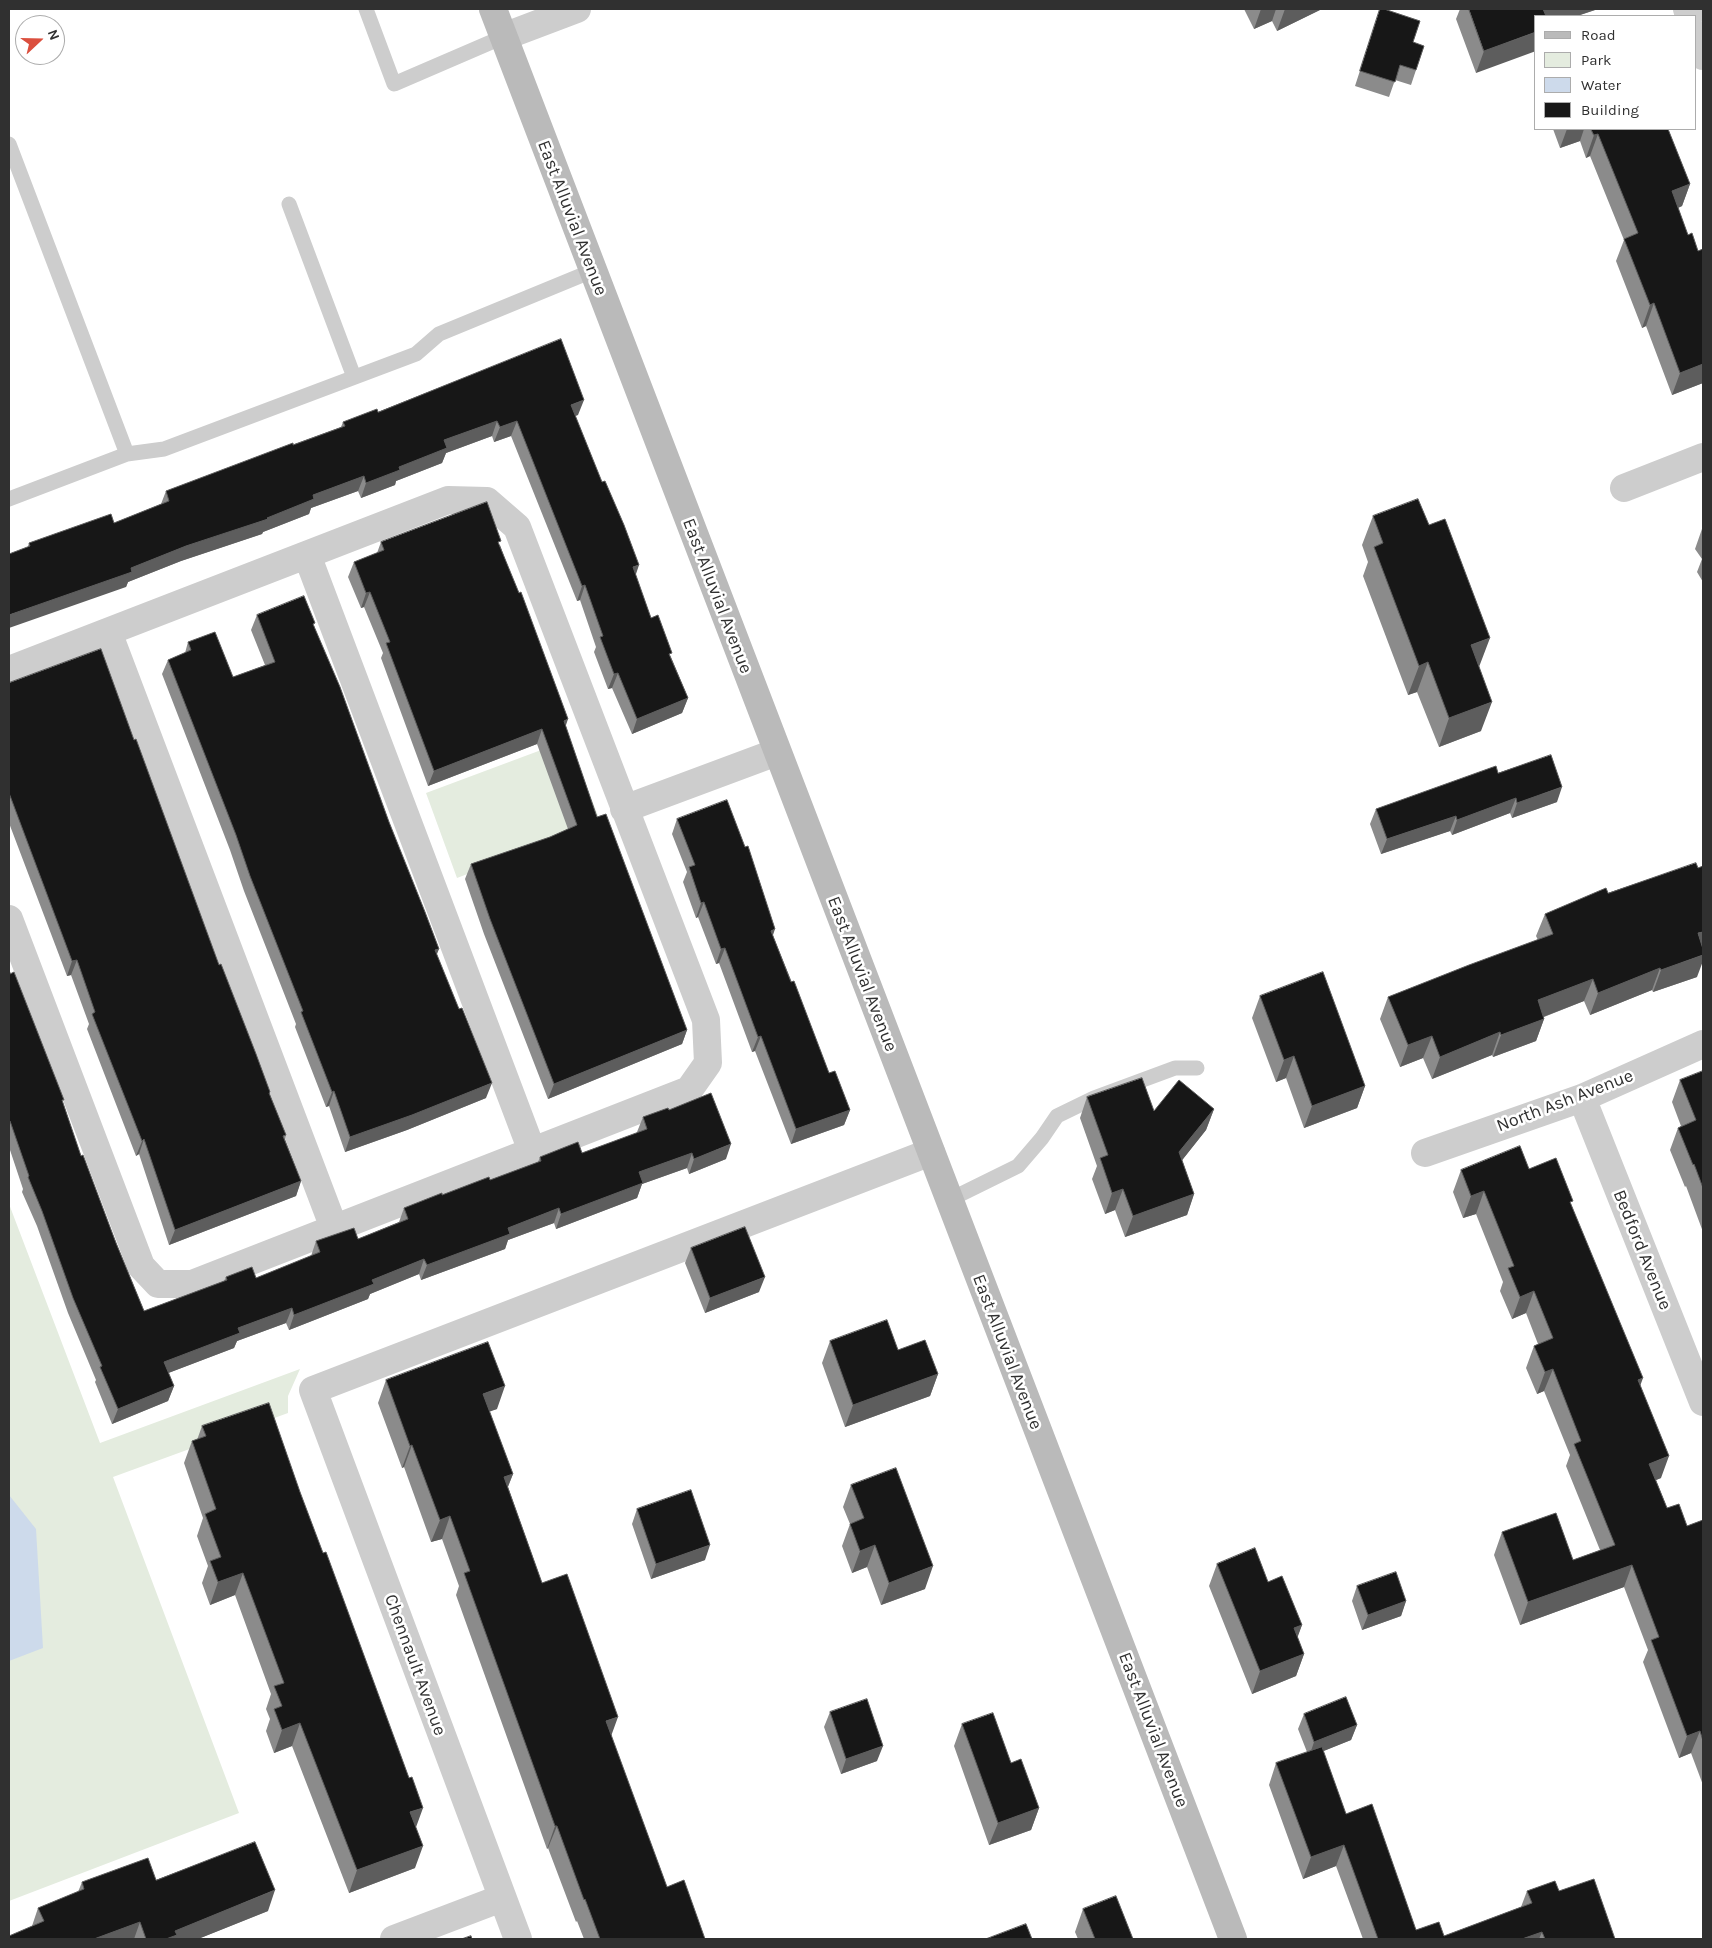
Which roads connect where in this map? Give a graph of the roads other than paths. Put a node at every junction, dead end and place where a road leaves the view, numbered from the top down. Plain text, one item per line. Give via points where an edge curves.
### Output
1 (366, 9) edge
2 (493, 9) edge
3 (577, 9) edge
4 (504, 37) junction
5 (1697, 37) edge
6 (1703, 56) edge
7 (9, 144) edge
8 (290, 204) dead end
9 (592, 270) junction
10 (354, 377) junction
11 (127, 454) junction
12 (1703, 457) edge
13 (1624, 488) dead end
14 (9, 500) edge
15 (306, 555) junction
16 (108, 632) junction
17 (9, 670) edge
18 (777, 752) junction
19 (624, 809) junction
20 (9, 919) edge
21 (1703, 1044) edge
22 (1197, 1068) dead end
23 (1582, 1098) junction
24 (532, 1151) junction
25 (931, 1152) junction
26 (1425, 1153) dead end
27 (949, 1200) junction
28 (334, 1228) junction
29 (1703, 1402) edge
30 (502, 1898) junction
31 (394, 1939) edge
32 (518, 1939) edge
33 (1233, 1939) edge

1 - 4 lane via 394,84
2 - 4 street, East Alluvial Avenue
3 - 4 street
4 - 9 street, East Alluvial Avenue
5 - 6 street
7 - 11 lane
8 - 10 lane
9 - 10 lane via 439,334 416,354
9 - 18 street, East Alluvial Avenue
10 - 11 lane via 164,449
11 - 14 lane
12 - 13 street
15 - 16 street
15 - 19 street via 448,500 487,501 517,526
15 - 24 street
16 - 17 street
16 - 28 street
18 - 19 street
18 - 25 street, East Alluvial Avenue
19 - 24 street via 706,1020 708,1063 689,1090
20 - 28 street via 140,1266 158,1284 192,1284
21 - 23 street, North Ash Avenue
22 - 27 lane via 1175,1068 1094,1098 1057,1116 1018,1166
23 - 26 street, North Ash Avenue
23 - 29 street, Bedford Avenue
24 - 28 street
25 - 27 street, East Alluvial Avenue
25 - 30 street, Chennault Avenue via 313,1390
27 - 33 street, East Alluvial Avenue
30 - 31 street
30 - 32 street, Chennault Avenue

